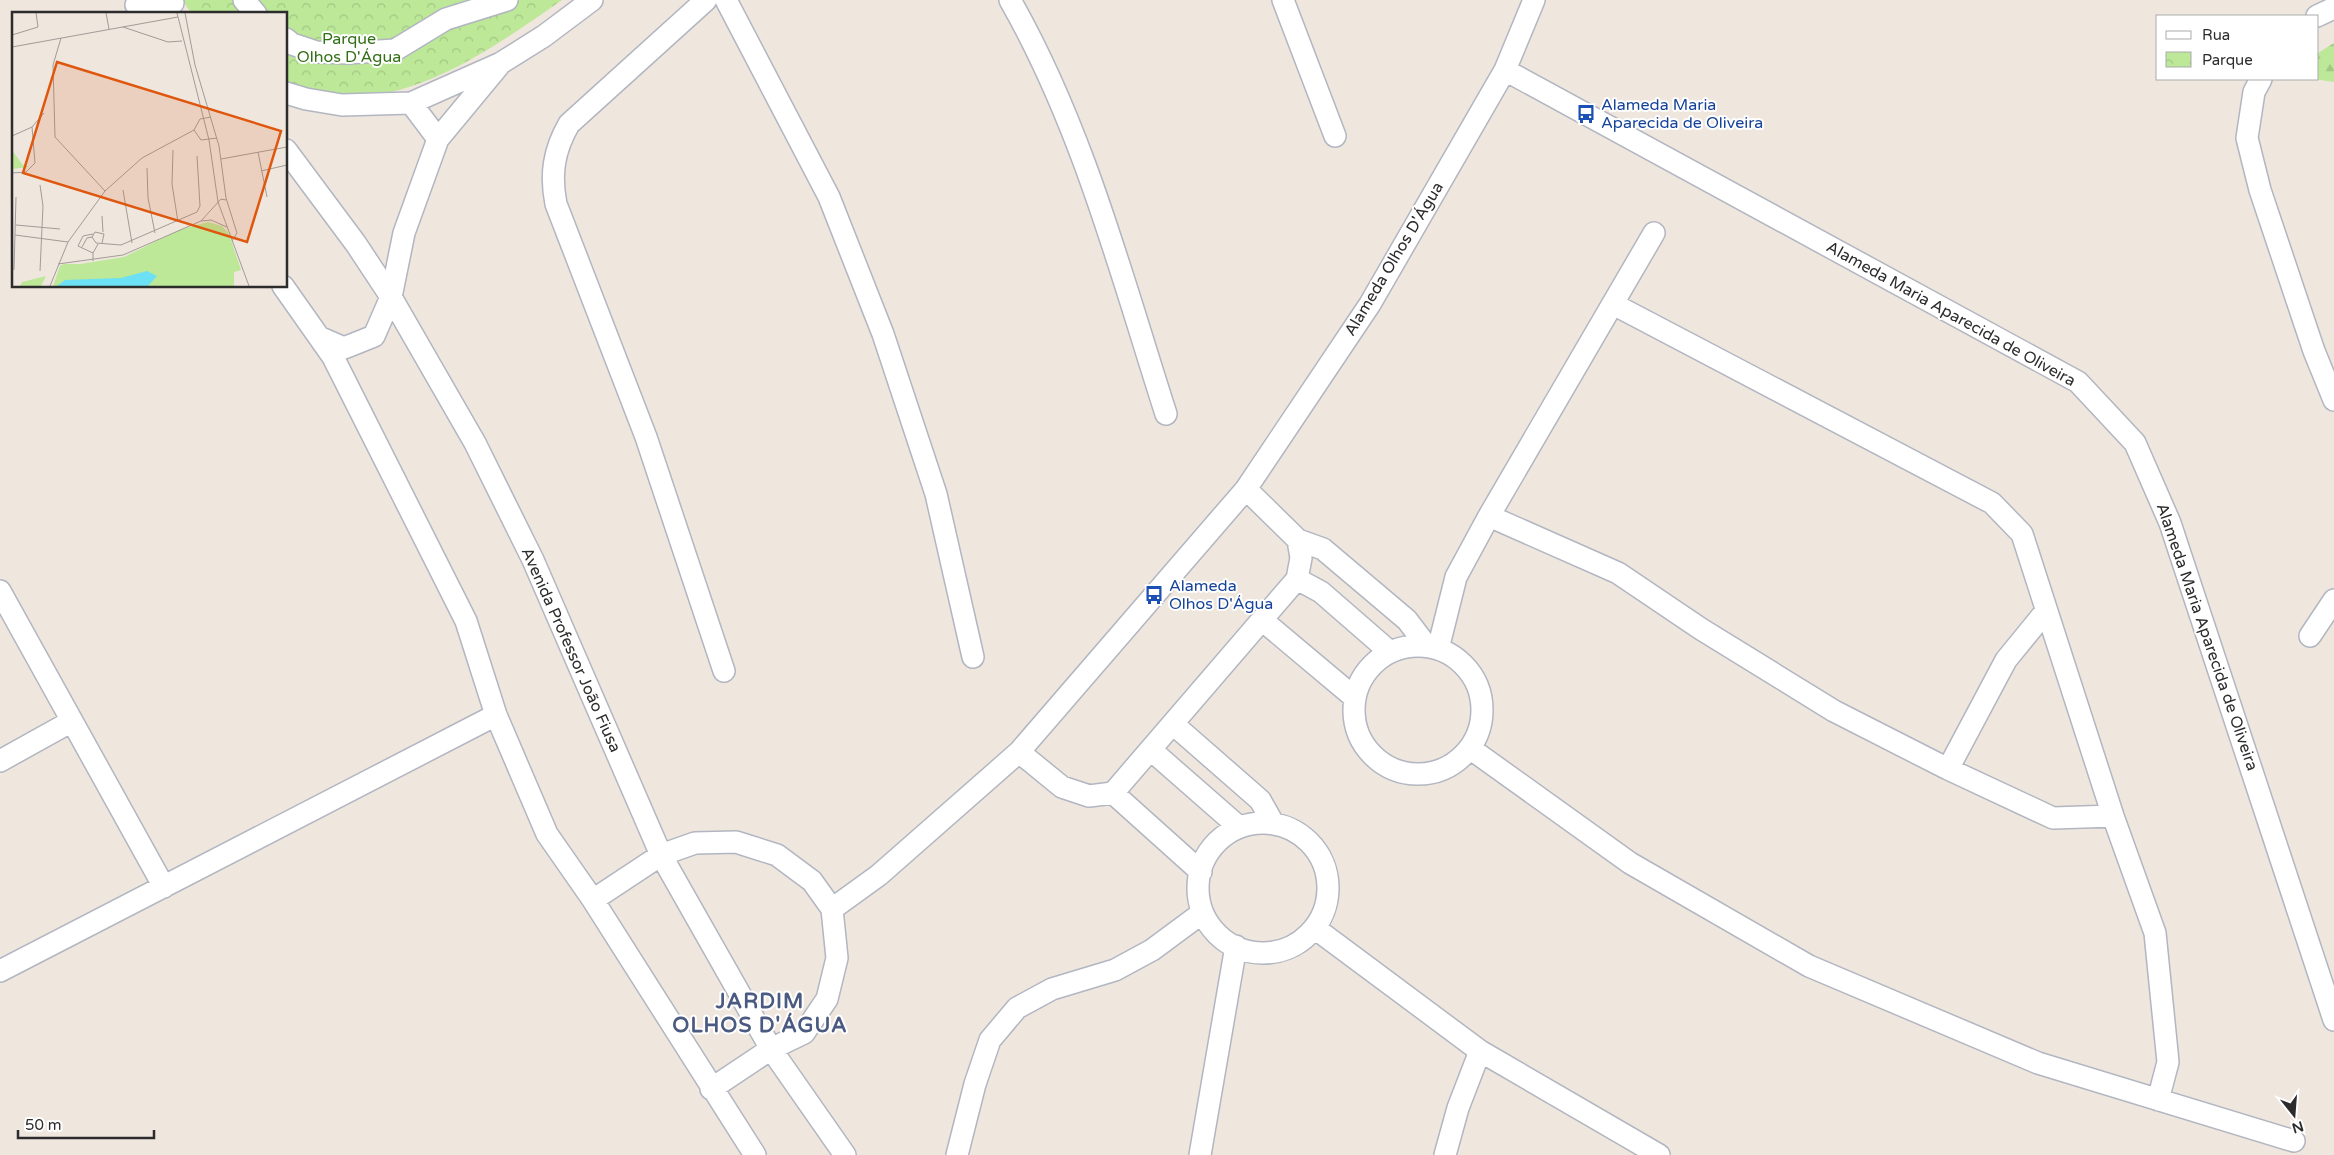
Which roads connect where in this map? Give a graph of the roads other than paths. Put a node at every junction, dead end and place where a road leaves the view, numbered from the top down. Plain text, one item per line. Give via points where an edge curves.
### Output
1 (244, 0) edge
2 (507, 0) edge
3 (592, 0) edge
4 (706, 0) edge
5 (726, 0) edge
6 (1010, 0) edge
7 (1282, 0) edge
8 (1534, 0) edge
9 (132, 6) edge
10 (175, 6) edge
11 (2334, 8) edge
12 (254, 12) edge
13 (2319, 15) edge
14 (288, 41) edge
15 (501, 63) junction
16 (1505, 70) junction
17 (2260, 80) edge
18 (288, 94) edge
19 (411, 103) junction
20 (1335, 136) dead end
21 (438, 140) junction
22 (288, 153) edge
23 (1654, 233) dead end
24 (284, 288) edge
25 (391, 297) junction
26 (1613, 304) junction
27 (319, 337) junction
28 (2334, 400) edge
29 (1166, 414) dead end
30 (1246, 489) junction
31 (1489, 516) junction
32 (1298, 540) junction
33 (1298, 580) junction
34 (0, 591) edge
35 (2334, 600) edge
36 (2046, 611) junction
37 (1262, 620) junction
38 (2310, 636) dead end
39 (1432, 647) junction
40 (1390, 652) junction
41 (973, 658) dead end
42 (724, 671) dead end
43 (1355, 698) junction
44 (496, 715) junction
45 (72, 721) junction
46 (1173, 724) junction
47 (1471, 748) junction
48 (1150, 750) junction
49 (1019, 752) junction
50 (0, 761) edge
51 (1948, 769) junction
52 (1113, 793) junction
53 (2113, 816) junction
54 (1273, 823) junction
55 (1239, 827) junction
56 (661, 855) junction
57 (1201, 872) junction
58 (164, 887) junction
59 (593, 900) junction
60 (832, 909) junction
61 (1202, 913) junction
62 (1316, 929) junction
63 (1236, 946) junction
64 (0, 971) edge
65 (2334, 1020) edge
66 (771, 1049) junction
67 (1480, 1051) junction
68 (711, 1089) junction
69 (2158, 1100) junction
70 (2294, 1141) dead end
71 (755, 1155) edge
72 (845, 1155) edge
73 (957, 1155) edge
74 (1200, 1155) edge
75 (1445, 1155) edge
76 (1659, 1155) edge

1 - 12 street
2 - 14 street via 446,19 395,50 316,52
3 - 15 street
4 - 42 street via 569,124 556,150 552,177 556,204 646,437
5 - 41 street via 829,197 883,334 936,494
6 - 29 street via 1034,41 1075,135
7 - 20 street
8 - 16 street, Alameda Olhos D'Água
9 - 10 street
11 - 13 street
15 - 19 street
15 - 21 street
16 - 30 street, Alameda Olhos D'Água via 1370,304
16 - 65 street, Alameda Maria Aparecida de Oliveira via 2078,382 2135,443 2170,523
17 - 28 street via 2254,92 2248,138 2263,200
18 - 19 street via 342,105
19 - 21 street
21 - 25 street via 404,233
22 - 25 street, Avenida Professor João Fiusa
23 - 26 street
24 - 27 street
25 - 27 street via 374,336 344,348
25 - 56 street, Avenida Professor João Fiusa via 476,443 533,560
26 - 31 street
26 - 36 street via 1992,503 2022,534
27 - 44 street via 333,357 466,621
30 - 32 street
30 - 49 street, Alameda Olhos D'Água
31 - 39 street via 1456,577
31 - 51 street via 1618,573 1701,629 1834,711
32 - 33 street via 1301,558
32 - 39 street via 1322,549 1408,620
33 - 37 street
33 - 40 street via 1321,592
34 - 45 street
35 - 38 street
36 - 51 street via 2006,660
36 - 53 street
37 - 43 street
37 - 46 street
39 - 40 street via 1399,648
39 - 47 street via 1452,654 1472,672 1482,697 1482,724
40 - 43 street via 1375,661 1359,683
43 - 47 street via 1353,709 1358,736 1374,758 1397,772 1424,775 1450,766
44 - 58 street
44 - 59 street via 547,834
45 - 50 street
45 - 58 street
46 - 48 street
46 - 54 street via 1260,800
47 - 69 street via 1630,862 1809,966 2038,1063
48 - 52 street
48 - 55 street
49 - 52 street via 1062,787 1089,796
49 - 60 street, Alameda Olhos D'Água via 879,875
51 - 53 street via 2053,818
52 - 57 street
53 - 69 street via 2155,933 2168,1062
54 - 55 street
54 - 62 street via 1304,836 1325,864 1329,898
55 - 57 street via 1211,848
56 - 59 street
56 - 60 street via 695,843 736,842 776,855 812,881
56 - 66 street, Avenida Professor João Fiusa
57 - 61 street via 1198,879
58 - 64 street
59 - 68 street
60 - 66 street via 837,958 827,999 804,1034
61 - 63 street via 1222,940
61 - 73 street via 1152,950 1115,970 1052,989 1017,1008 990,1040
62 - 63 street via 1288,950 1254,954
62 - 67 street
63 - 74 street
66 - 68 street
66 - 72 street, Avenida Professor João Fiusa
67 - 75 street via 1458,1108
67 - 76 street
68 - 71 street
69 - 70 street

